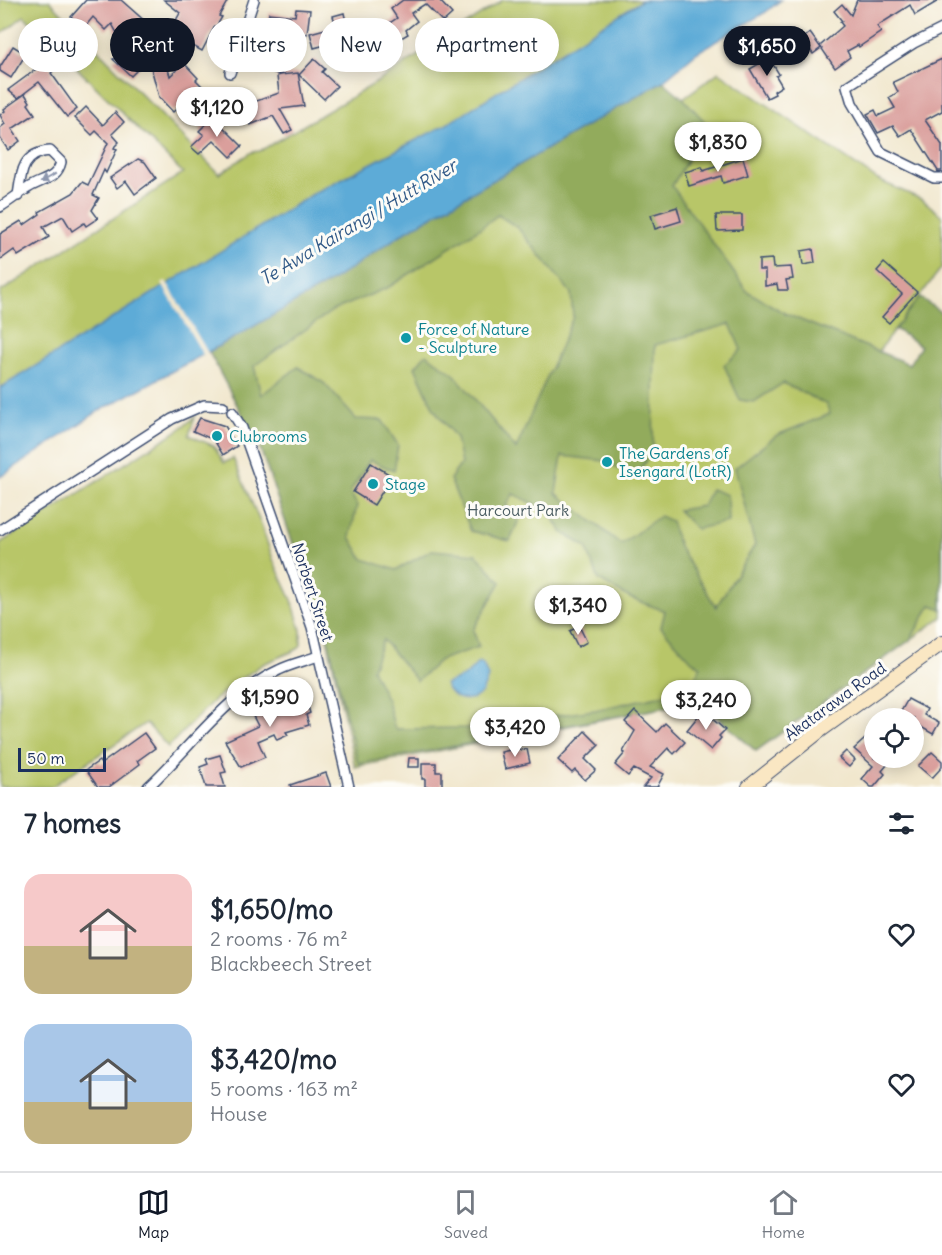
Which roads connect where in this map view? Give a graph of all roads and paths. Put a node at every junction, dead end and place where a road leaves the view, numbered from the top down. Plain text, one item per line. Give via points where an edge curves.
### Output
1 (254, 0) edge
2 (942, 29) edge
3 (230, 73) dead end
4 (942, 178) edge
5 (18, 196) junction
6 (0, 207) edge
7 (0, 530) edge
8 (942, 643) edge
9 (318, 656) junction
10 (148, 787) edge
11 (349, 787) edge
12 (749, 787) edge

1 - 3 street
2 - 4 street via 847,86 852,103 881,152 934,178
5 -> 5 street via 28,159 38,152 50,151 57,156 61,162 59,170
5 - 6 street
7 - 9 street, Norbert Street via 172,419 204,405 228,409 242,428 312,627
8 - 12 street, Akatarawa Road
9 - 10 street via 278,670 255,684 207,726
9 - 11 street, Norbert Street

